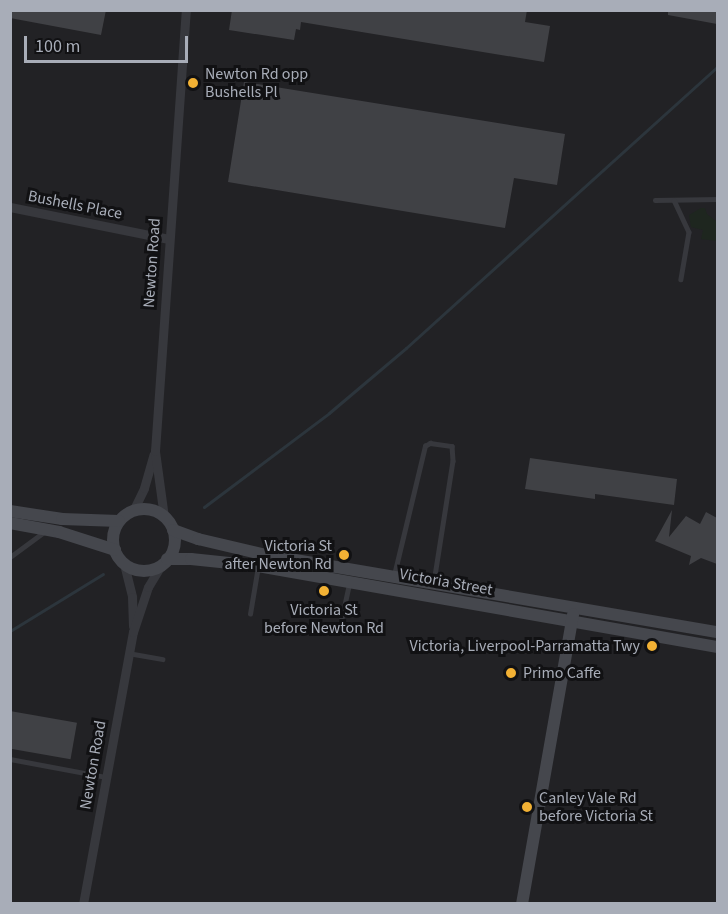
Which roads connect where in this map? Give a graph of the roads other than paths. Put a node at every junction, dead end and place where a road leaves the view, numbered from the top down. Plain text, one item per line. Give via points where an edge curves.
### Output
1 (186, 10) edge
2 (655, 200) dead end
3 (674, 200) junction
4 (717, 200) edge
5 (10, 207) edge
6 (169, 239) junction
7 (681, 279) dead end
8 (155, 452) junction
9 (10, 511) edge
10 (133, 511) junction
11 (164, 517) junction
12 (119, 521) junction
13 (10, 523) edge
14 (46, 530) junction
15 (173, 530) junction
16 (114, 550) junction
17 (10, 557) edge
18 (165, 562) junction
19 (124, 564) junction
20 (258, 566) junction
21 (394, 576) junction
22 (349, 581) junction
23 (434, 583) junction
24 (574, 607) junction
25 (250, 614) dead end
26 (572, 621) junction
27 (339, 630) dead end
28 (133, 632) junction
29 (717, 632) edge
30 (717, 647) edge
31 (128, 653) junction
32 (162, 659) dead end
33 (10, 759) edge
34 (106, 777) junction
35 (83, 903) edge
36 (522, 903) edge

1 - 6 street, Newton Road
2 - 3 lane
3 - 4 lane
3 - 7 lane via 689,232
5 - 6 street, Bushells Place
6 - 8 street, Newton Road
8 - 10 street
8 - 11 street, Newton Road
9 - 12 main road via 62,519
10 - 11 main road via 149,510
10 - 12 main road
11 - 15 main road
12 - 16 main road via 114,530
13 - 14 main road
14 - 16 main road
14 - 17 lane
15 - 18 main road via 172,550
15 - 21 main road, Victoria Street via 229,547
16 - 19 main road
18 - 19 main road via 140,570
18 - 20 main road, Victoria Street via 191,559
18 - 28 street, Newton Road via 148,587
19 - 28 street, Newton Road via 132,597
20 - 22 main road, Victoria Street
20 - 25 lane
21 - 23 main road, Victoria Street
21 - 23 lane via 425,446 452,446
22 - 26 main road, Victoria Street
22 - 27 lane
23 - 24 main road, Victoria Street
24 - 26 main road
24 - 29 main road, Victoria Street
26 - 30 main road, Victoria Street
26 - 36 main road
28 - 31 street, Newton Road
31 - 32 lane
31 - 34 street, Newton Road
33 - 34 lane
34 - 35 street, Newton Road

